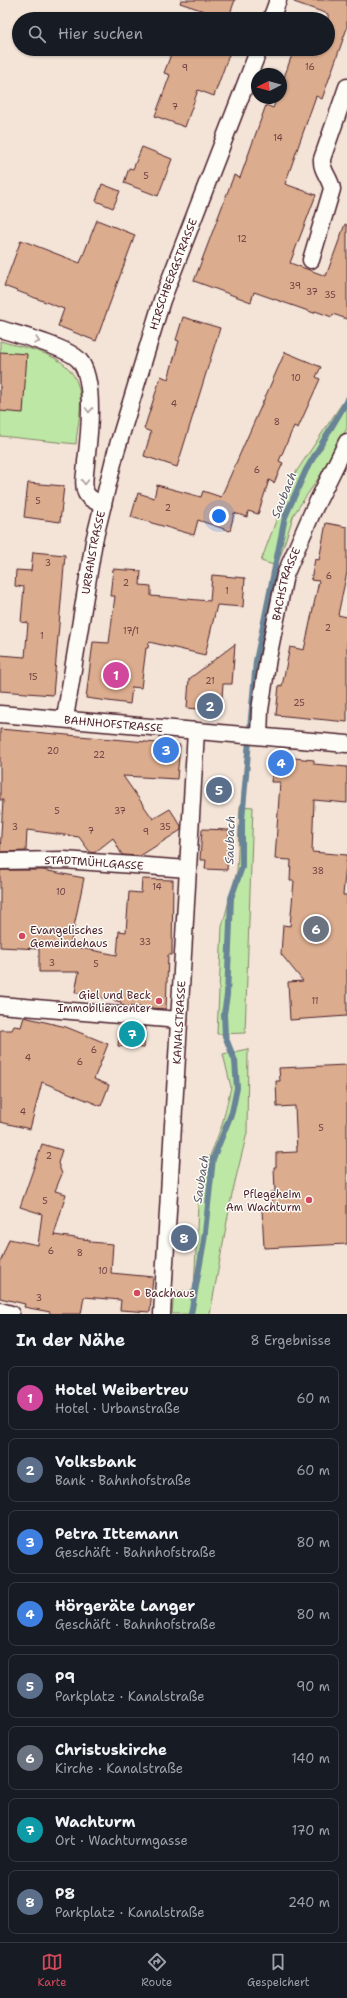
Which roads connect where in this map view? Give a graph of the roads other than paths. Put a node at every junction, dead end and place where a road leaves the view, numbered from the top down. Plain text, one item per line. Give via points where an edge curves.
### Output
1 (278, 0) edge
2 (274, 12) edge
3 (257, 56) edge
4 (347, 87) edge
5 (311, 260) dead end
6 (0, 329) edge
7 (347, 442) edge
8 (103, 505) junction
9 (0, 714) edge
10 (65, 718) junction
11 (196, 732) junction
12 (257, 736) junction
13 (347, 744) edge
14 (0, 861) edge
15 (188, 869) junction
16 (0, 1005) edge
17 (179, 1020) junction
18 (0, 1311) edge
19 (11, 1314) edge
20 (162, 1314) edge

1 - 2 street
3 - 8 street, HIRSCHBERGSTRASSE via 162,300 115,455
4 - 5 street via 322,159 321,166 332,188
6 -> 8 street, URBANSTRASSE via 61,349 79,360 86,371 90,387 84,485 90,498
7 - 12 street, BACHSTRASSE via 285,574 268,658
8 - 10 street, URBANSTRASSE via 94,541
9 - 10 street, BAHNHOFSTRASSE
10 - 11 street, BAHNHOFSTRASSE
11 - 12 street, BAHNHOFSTRASSE
11 - 15 street, KANALSTRASSE
12 - 13 street, BAHNHOFSTRASSE
14 - 15 street, STADTMÜHLGASSE via 64,860
15 - 17 street, KANALSTRASSE
16 - 17 street
17 - 20 street, KANALSTRASSE
18 - 19 street

